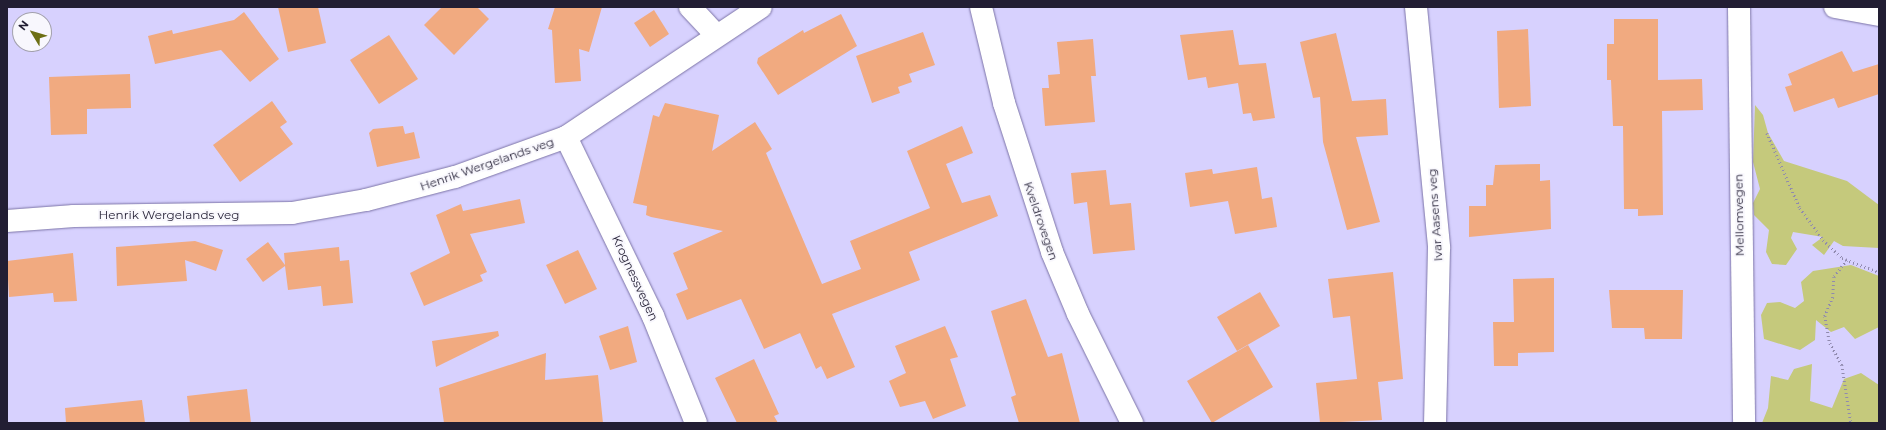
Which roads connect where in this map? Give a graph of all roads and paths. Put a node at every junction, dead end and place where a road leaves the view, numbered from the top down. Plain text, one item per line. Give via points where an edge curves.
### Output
1 (690, 7) edge
2 (761, 7) edge
3 (981, 7) edge
4 (1416, 7) edge
5 (1739, 7) edge
6 (1835, 7) edge
7 (1879, 16) edge
8 (716, 35) junction
9 (1764, 127) dead end
10 (566, 136) junction
11 (7, 221) edge
12 (1847, 260) junction
13 (1879, 272) edge
14 (696, 423) edge
15 (1132, 423) edge
16 (1435, 423) edge
17 (1744, 423) edge
18 (1851, 423) edge

1 - 8 street
2 - 8 street, Henrik Wergelands veg
3 - 15 street, Kveldrovegen via 1004,103 1052,252 1078,314
4 - 16 street, Ivar Aasens veg via 1439,248
5 - 17 street, Mellomvegen via 1738,214
6 - 7 street
8 - 10 street, Henrik Wergelands veg
9 - 12 path via 1800,208 1823,240
10 - 11 street, Henrik Wergelands veg via 416,188 292,213 80,216
10 - 14 street, Krognessvegen via 654,316
12 - 13 path
12 - 18 path via 1834,277 1833,297 1825,316 1830,343 1842,365

